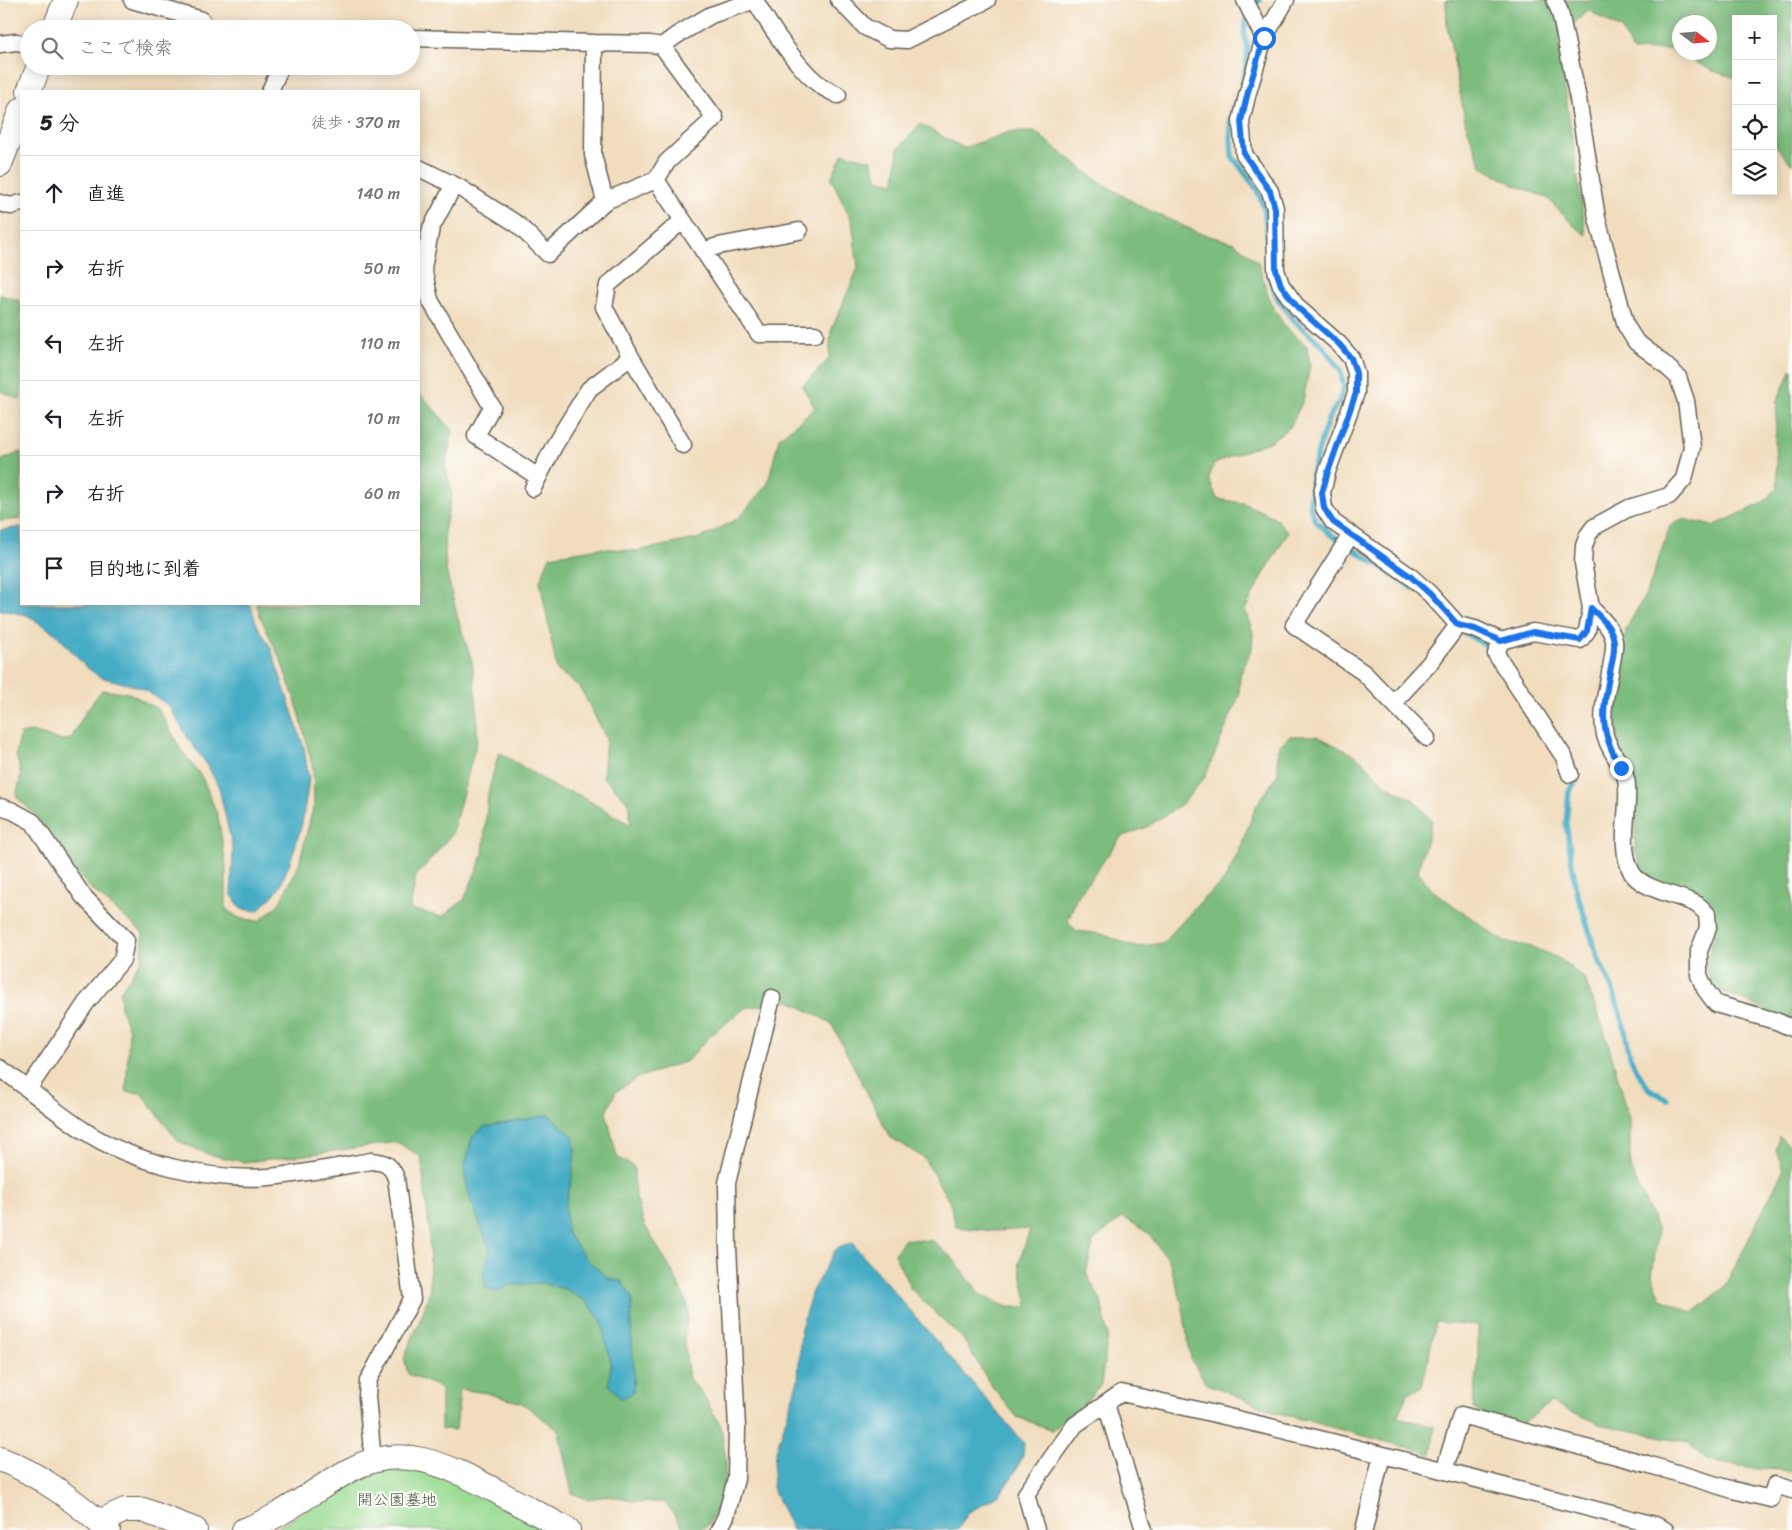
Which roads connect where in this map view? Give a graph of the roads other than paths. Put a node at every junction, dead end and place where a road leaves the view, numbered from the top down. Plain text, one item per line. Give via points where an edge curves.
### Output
1 (66, 0) edge
2 (132, 0) edge
3 (755, 0) edge
4 (839, 0) edge
5 (987, 0) edge
6 (1245, 0) edge
7 (1286, 0) edge
8 (1555, 0) edge
9 (58, 20) edge
10 (202, 20) dead end
11 (420, 38) edge
12 (1264, 38) junction
13 (20, 43) edge
14 (594, 43) junction
15 (0, 44) edge
16 (662, 46) junction
17 (35, 75) edge
18 (277, 75) edge
19 (29, 90) edge
20 (270, 90) edge
21 (838, 95) dead end
22 (20, 113) edge
23 (0, 164) edge
24 (420, 168) edge
25 (656, 180) junction
26 (454, 185) junction
27 (605, 201) junction
28 (0, 203) edge
29 (20, 203) edge
30 (682, 221) junction
31 (799, 231) dead end
32 (703, 251) junction
33 (814, 334) dead end
34 (631, 357) junction
35 (683, 445) dead end
36 (1350, 536) junction
37 (1591, 608) junction
38 (1458, 625) junction
39 (1501, 641) junction
40 (1393, 703) junction
41 (1427, 738) dead end
42 (1570, 774) dead end
43 (0, 807) edge
44 (772, 998) dead end
45 (1792, 1028) edge
46 (0, 1068) edge
47 (29, 1088) junction
48 (1106, 1404) junction
49 (1382, 1455) junction
50 (0, 1459) edge
51 (373, 1461) junction
52 (1444, 1471) junction
53 (1792, 1490) edge
54 (103, 1526) edge
55 (195, 1530) edge
56 (244, 1530) edge
57 (568, 1530) edge
58 (719, 1530) edge
59 (1036, 1530) edge
60 (1144, 1530) edge
61 (1364, 1530) edge
62 (1665, 1530) edge

1 - 9 street
2 - 10 street
3 - 16 street via 712,15
3 - 21 street via 767,22 802,66 820,85
4 - 5 street via 865,27 889,39 907,40
6 - 12 street
7 - 12 street
8 - 37 street via 1578,99 1597,218 1626,326 1636,342 1678,377 1686,400 1692,447 1684,479 1669,496 1630,508 1594,527 1588,535 1583,563
11 - 14 street
12 - 36 street via 1241,121 1244,154 1270,191 1275,208 1276,270 1281,285 1298,308 1351,358 1356,373 1356,393 1322,493 1324,508 1333,522
13 - 15 street
14 - 16 street
14 - 27 street via 593,154
16 - 25 street via 715,118 666,162
17 - 19 street
18 - 20 street
22 - 23 street
24 - 26 street
25 - 27 street
25 - 30 street
26 - 27 street via 518,224 548,254
26 - 34 street via 431,228 423,268 430,300 492,407 476,436 536,483 589,389
28 - 29 street via 11,206
30 - 32 street
30 - 34 street via 608,285 604,307
31 - 32 street
32 - 33 street via 759,334
34 - 35 street
36 - 38 street via 1410,576
36 - 40 street via 1294,625 1364,673
37 - 39 street via 1587,631 1580,640 1533,632
37 - 45 street via 1607,625 1614,641 1603,717 1605,735 1627,777 1626,856 1633,874 1658,890 1698,905 1707,914 1708,928 1699,951 1699,975 1716,1004
38 - 39 street
38 - 40 street via 1429,664
39 - 42 street via 1496,654 1564,757
40 - 41 street
43 - 47 street via 33,822 83,896 126,940 122,960 86,1003
44 - 58 street via 727,1183 738,1428 736,1479
46 - 47 street
47 - 51 street via 84,1131 153,1163 183,1170 225,1176 268,1177 371,1162 382,1162 392,1168 412,1299 368,1381
48 - 49 street via 1122,1393
48 - 59 street via 1075,1425 1026,1494
48 - 60 street
49 - 52 street
49 - 61 street
50 - 54 street via 63,1494
51 - 56 street via 352,1469 274,1516
51 - 57 street via 394,1456 436,1462 458,1470
52 - 53 street via 1461,1415 1762,1497 1771,1499 1775,1485
52 - 62 street
54 - 55 street via 125,1510 143,1510

